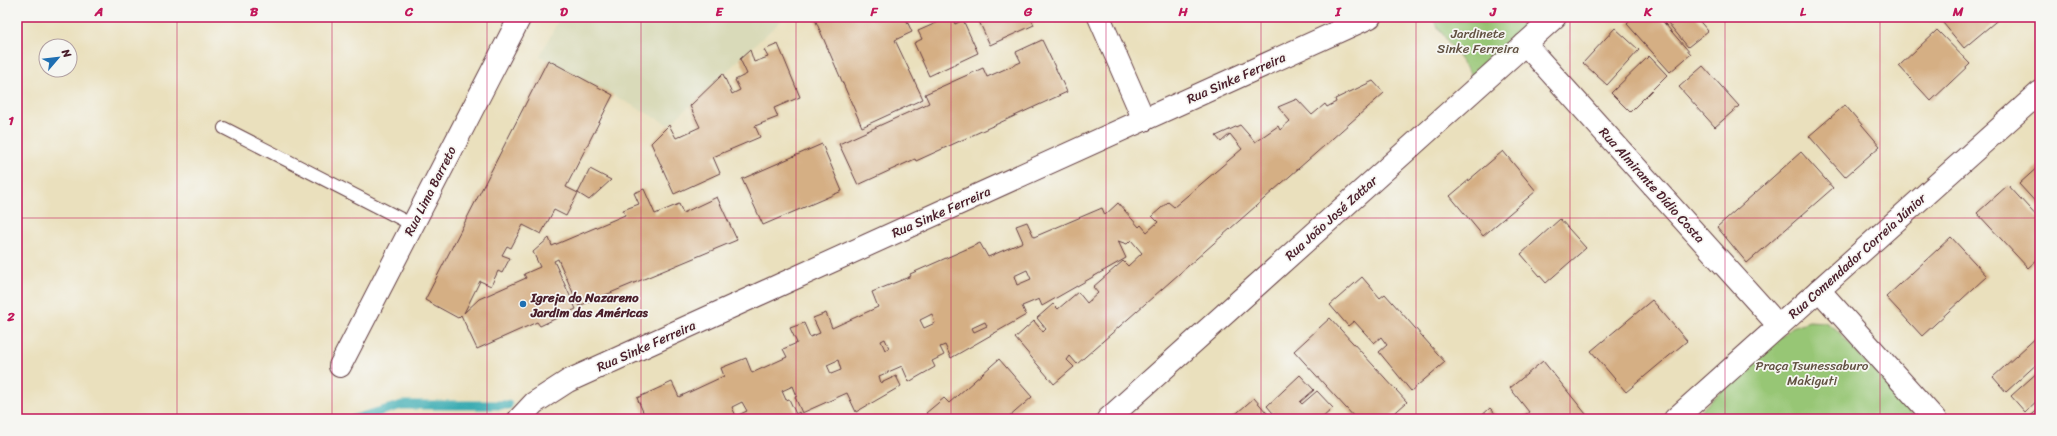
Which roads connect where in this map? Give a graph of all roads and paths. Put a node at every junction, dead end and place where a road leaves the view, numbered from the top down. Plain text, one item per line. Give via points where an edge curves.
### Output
1 (520, 17) edge
2 (1098, 17) edge
3 (1370, 17) edge
4 (1555, 17) edge
5 (1525, 44) junction
6 (2040, 92) edge
7 (1144, 120) junction
8 (224, 128) dead end
9 (413, 225) junction
10 (1819, 290) junction
11 (1779, 326) junction
12 (340, 366) dead end
13 (519, 419) edge
14 (1108, 419) edge
15 (1675, 419) edge
16 (1935, 419) edge

1 - 9 street, Rua Lima Barreto
2 - 7 street
3 - 7 street, Rua Sinke Ferreira
4 - 5 street, Rua João José Zattar
5 - 11 street, Rua Almirante Dídio Costa
5 - 14 street, Rua João José Zattar
6 - 10 street, Rua Comendador Correia Júnior
7 - 13 street, Rua Sinke Ferreira via 568,381 534,403
8 - 9 lane
9 - 12 street, Rua Lima Barreto
10 - 11 street, Rua Comendador Correia Júnior
10 - 16 street
11 - 15 street, Rua Comendador Correia Júnior

